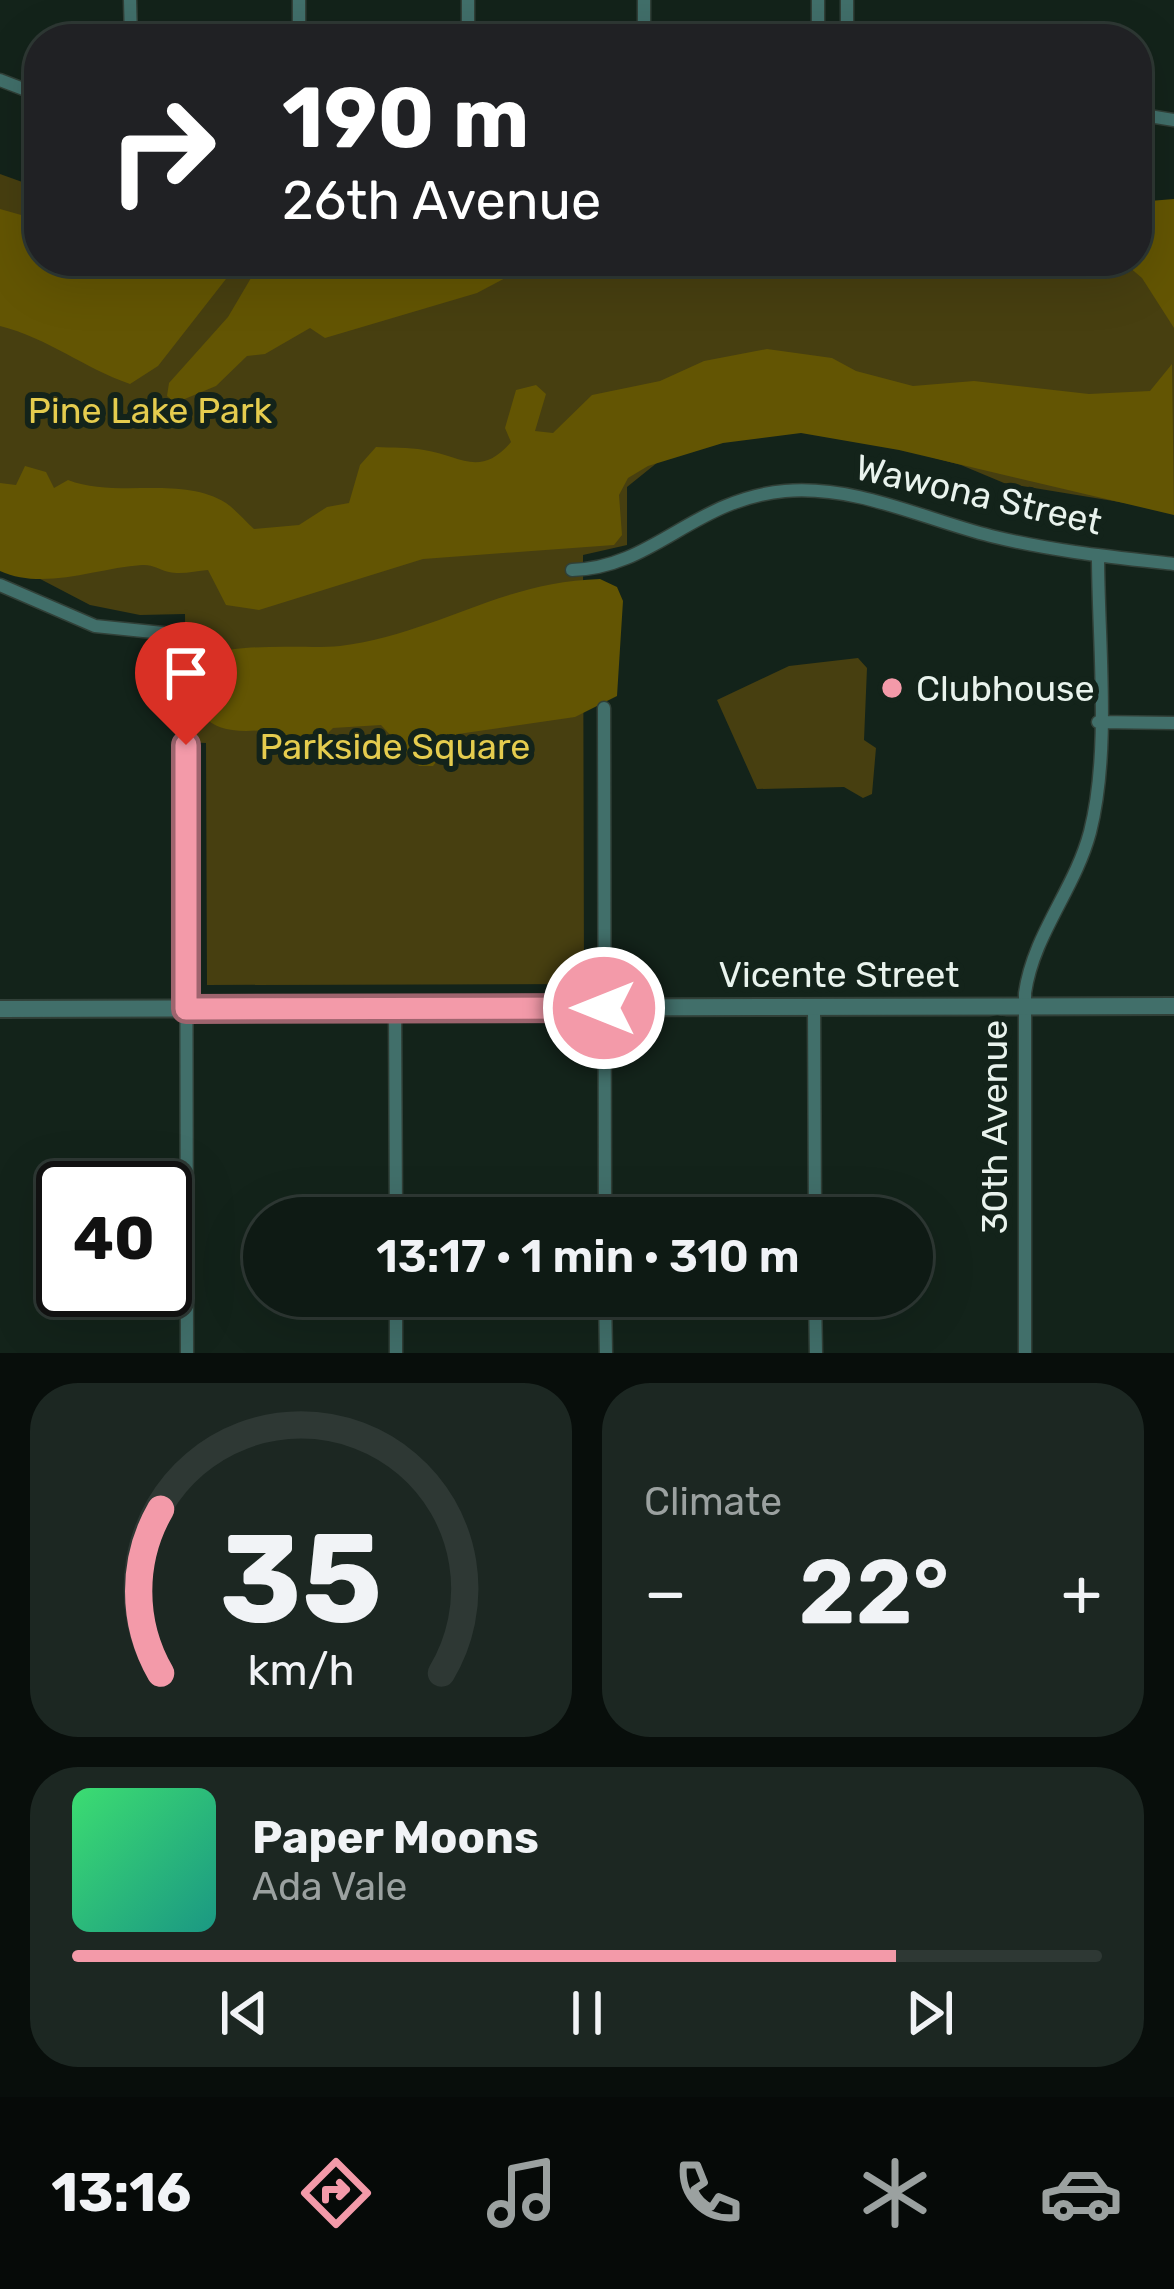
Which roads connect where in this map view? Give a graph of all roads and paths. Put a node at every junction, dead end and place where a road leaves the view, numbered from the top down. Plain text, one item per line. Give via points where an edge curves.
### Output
1 (1098, 556) junction
2 (1174, 564) edge
3 (572, 570) dead end
4 (0, 585) edge
5 (192, 636) dead end
6 (604, 708) dead end
7 (1098, 722) junction
8 (1174, 723) edge
9 (186, 745) dead end
10 (1024, 1006) junction
11 (1174, 1006) edge
12 (814, 1007) junction
13 (395, 1008) junction
14 (604, 1008) junction
15 (0, 1009) edge
16 (186, 1009) junction
17 (396, 1197) edge
18 (605, 1197) edge
19 (815, 1197) edge
20 (396, 1317) edge
21 (605, 1317) edge
22 (815, 1317) edge
23 (188, 1353) edge
24 (396, 1353) edge
25 (605, 1353) edge
26 (816, 1353) edge
27 (1025, 1353) edge

1 - 2 street, Wawona Street
1 - 3 street, Wawona Street via 811,490 720,504 624,561
1 - 7 street, 30th Avenue
4 - 5 street via 95,626
6 - 14 street
7 - 8 street
7 - 10 street, 30th Avenue via 1091,827 1034,955
9 - 16 street
10 - 11 street, Vicente Street
10 - 12 street, Vicente Street
10 - 27 street, 30th Avenue
12 - 14 street, Vicente Street
12 - 19 street
13 - 14 street, Vicente Street
13 - 16 street, Vicente Street
13 - 17 street
14 - 18 street
15 - 16 street, Vicente Street
16 - 23 street
20 - 24 street
21 - 25 street
22 - 26 street

